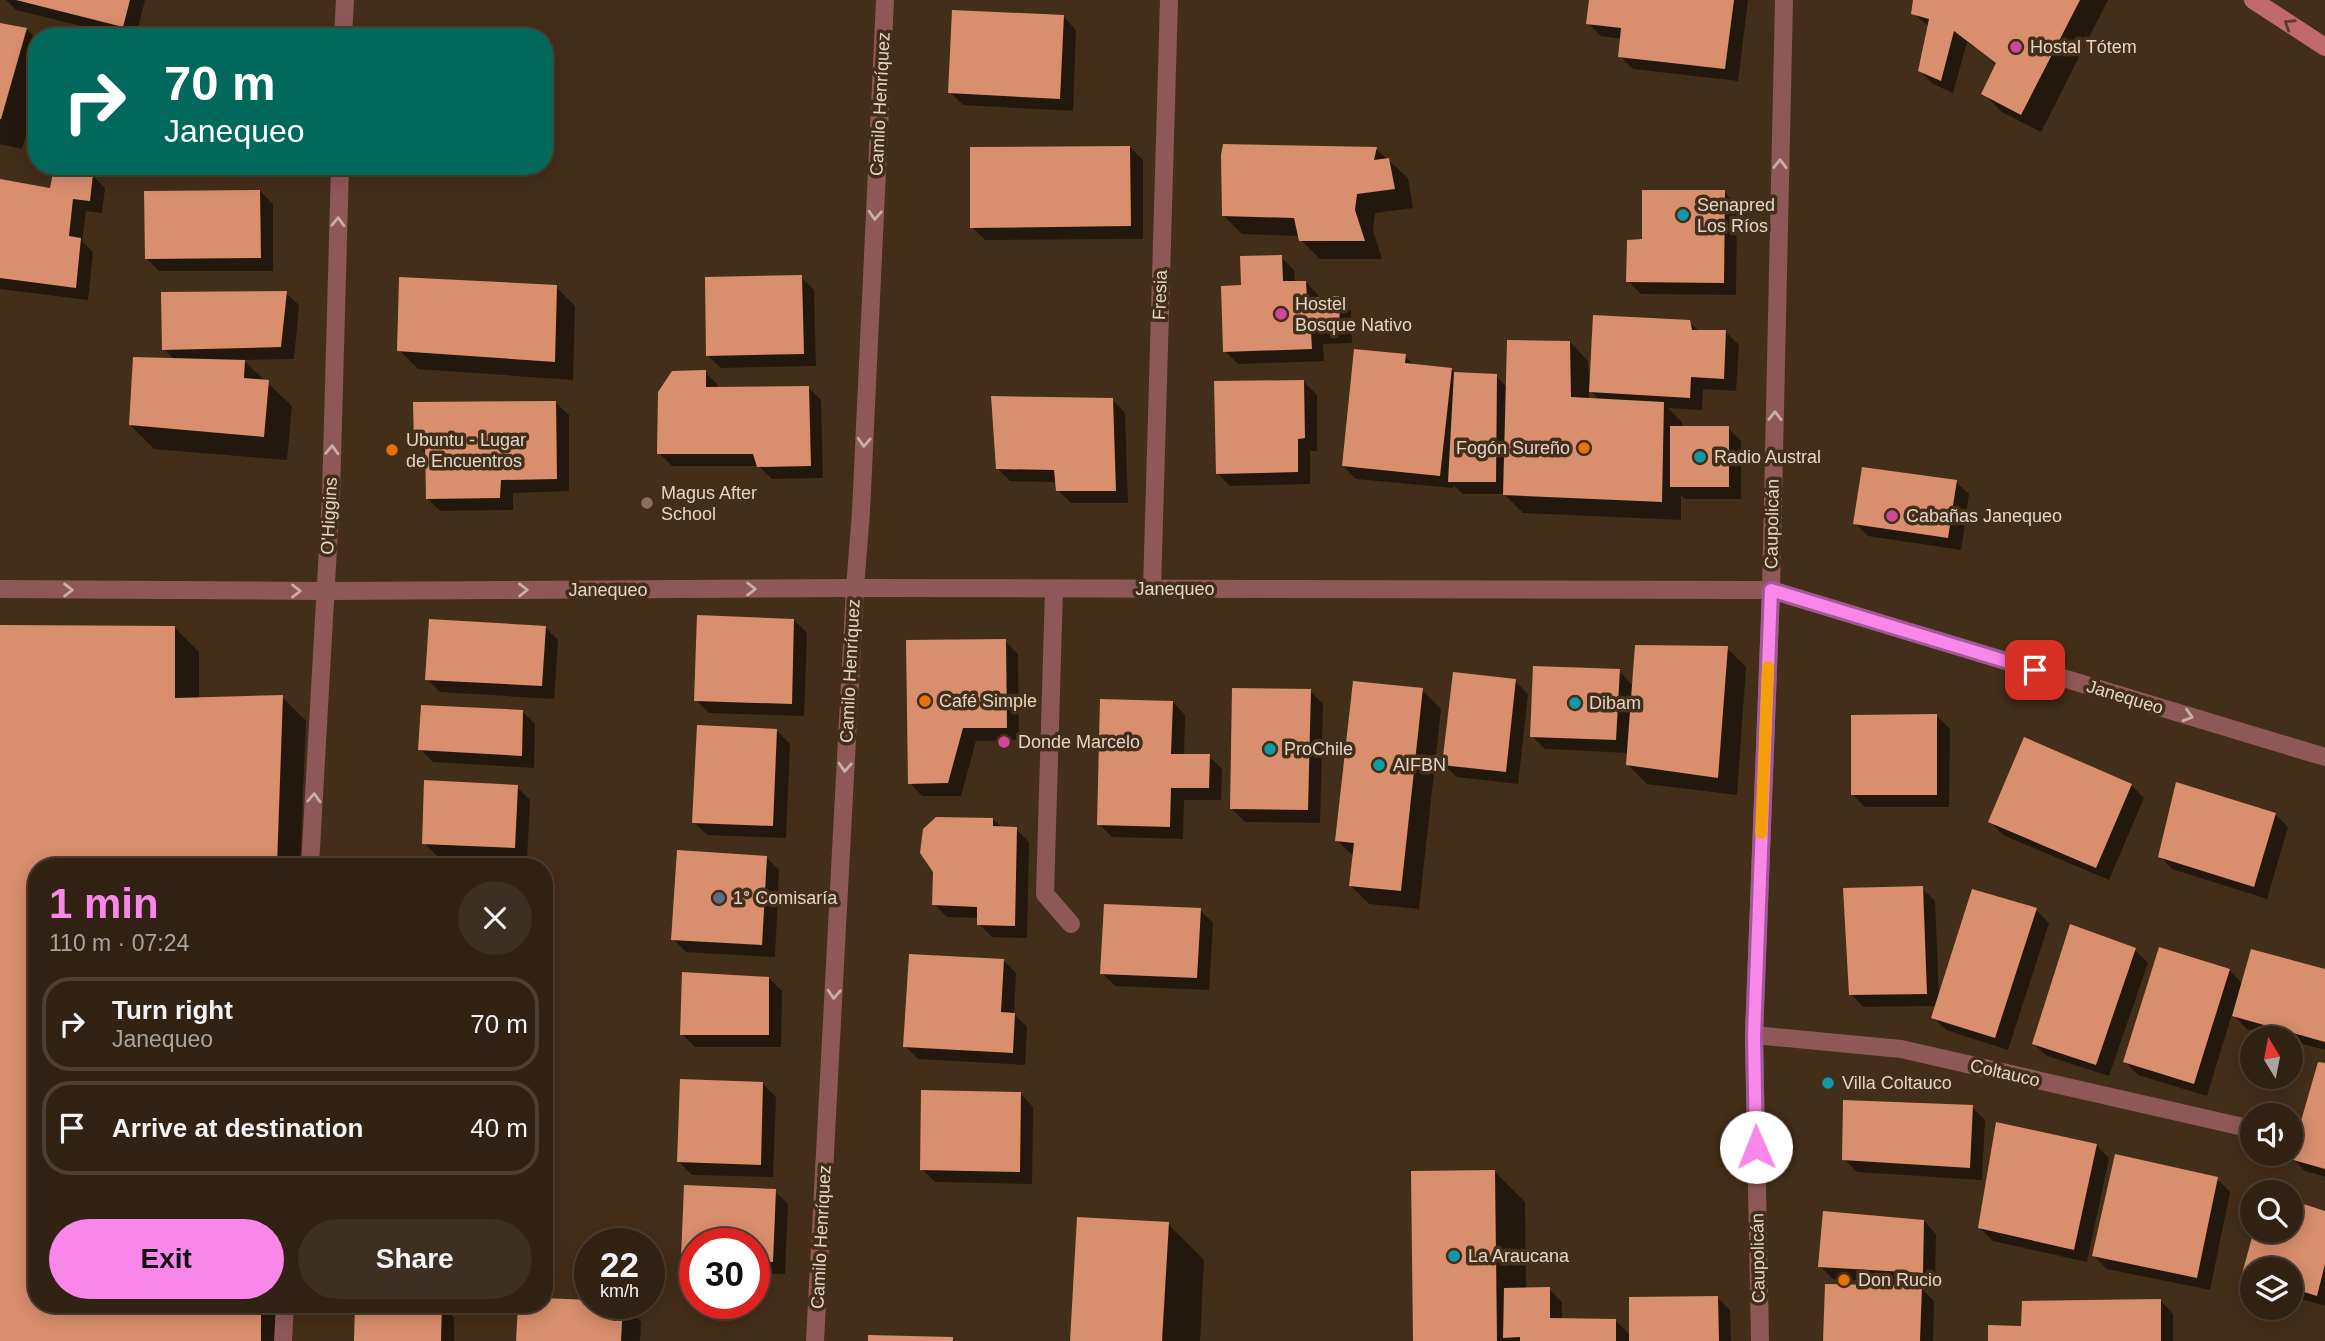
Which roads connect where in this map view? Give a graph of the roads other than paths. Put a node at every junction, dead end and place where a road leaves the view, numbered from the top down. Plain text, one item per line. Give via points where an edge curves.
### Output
1 (345, 0) edge
2 (885, 0) edge
3 (1169, 0) edge
4 (1784, 0) edge
5 (2253, 0) edge
6 (344, 28) edge
7 (2325, 47) edge
8 (340, 175) edge
9 (855, 588) junction
10 (1054, 589) junction
11 (1152, 589) junction
12 (0, 590) edge
13 (1771, 590) junction
14 (325, 591) junction
15 (2325, 757) edge
16 (310, 858) edge
17 (1071, 923) dead end
18 (1754, 1035) junction
19 (2240, 1126) edge
20 (285, 1313) edge
21 (283, 1341) edge
22 (815, 1341) edge
23 (1760, 1341) edge

1 - 6 street
2 -> 9 street, Camilo Henríquez
3 - 11 street, Fresia
13 -> 4 street, Caupolicán
7 -> 5 street
14 -> 8 street, O'Higgins
9 - 10 street, Janequeo
14 -> 9 street, Janequeo
9 -> 22 street, Camilo Henríquez
10 - 11 street, Janequeo
10 - 17 street via 1045,894
11 - 13 street, Janequeo
12 -> 14 street, Janequeo
13 -> 15 street, Janequeo
13 - 18 street, Caupolicán
16 -> 14 street, O'Higgins
18 - 19 street, Coltauco via 1901,1049
18 - 23 street, Caupolicán
20 - 21 street

